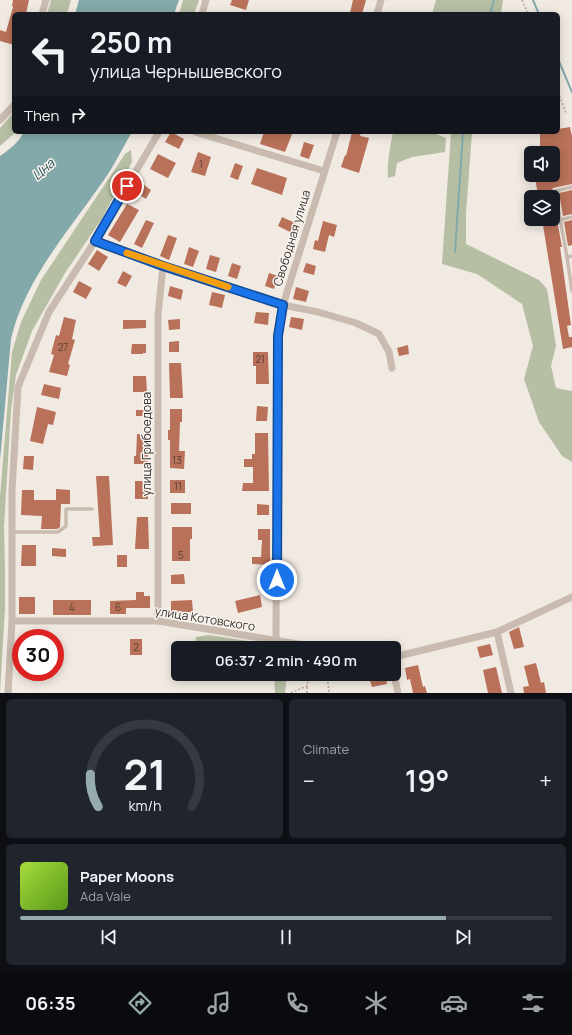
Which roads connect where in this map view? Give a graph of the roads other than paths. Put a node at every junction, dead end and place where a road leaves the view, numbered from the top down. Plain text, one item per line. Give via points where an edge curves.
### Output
1 (46, 0) edge
2 (206, 0) edge
3 (381, 0) edge
4 (43, 12) edge
5 (203, 12) edge
6 (378, 12) edge
7 (12, 107) edge
8 (0, 120) edge
9 (158, 134) edge
10 (202, 134) edge
11 (336, 134) edge
12 (324, 171) junction
13 (572, 187) edge
14 (559, 190) edge
15 (572, 218) edge
16 (560, 220) joint
17 (95, 241) junction
18 (572, 256) edge
19 (567, 257) junction
20 (163, 266) junction
21 (572, 291) edge
22 (283, 305) junction
23 (392, 368) dead end
24 (92, 509) dead end
25 (12, 532) junction
26 (572, 597) edge
27 (12, 621) junction
28 (158, 622) junction
29 (497, 632) junction
30 (276, 641) joint
31 (401, 655) edge
32 (395, 681) edge
33 (8, 693) edge
34 (398, 693) edge
35 (511, 693) edge

1 - 4 street
2 - 5 street
3 - 6 street
7 - 8 street
9 - 17 street
10 - 12 street
11 - 12 street, Свободная улица
12 - 22 street, Свободная улица
13 - 14 lane
15 - 16 lane
16 - 19 lane
17 - 20 street
17 - 25 street via 49,312 18,387
18 - 19 lane
19 - 21 lane
20 - 22 street
20 - 28 street, улица Грибоедова via 158,315
22 - 23 street via 356,323 379,334 389,352
22 - 30 street, Свободная улица via 278,336
24 - 25 lane via 66,509 66,526 58,532
25 - 27 street
26 - 29 street
27 - 28 street, улица Котовского
27 - 33 street
28 - 30 street, улица Котовского
29 - 31 street
29 - 35 street
32 - 34 street

